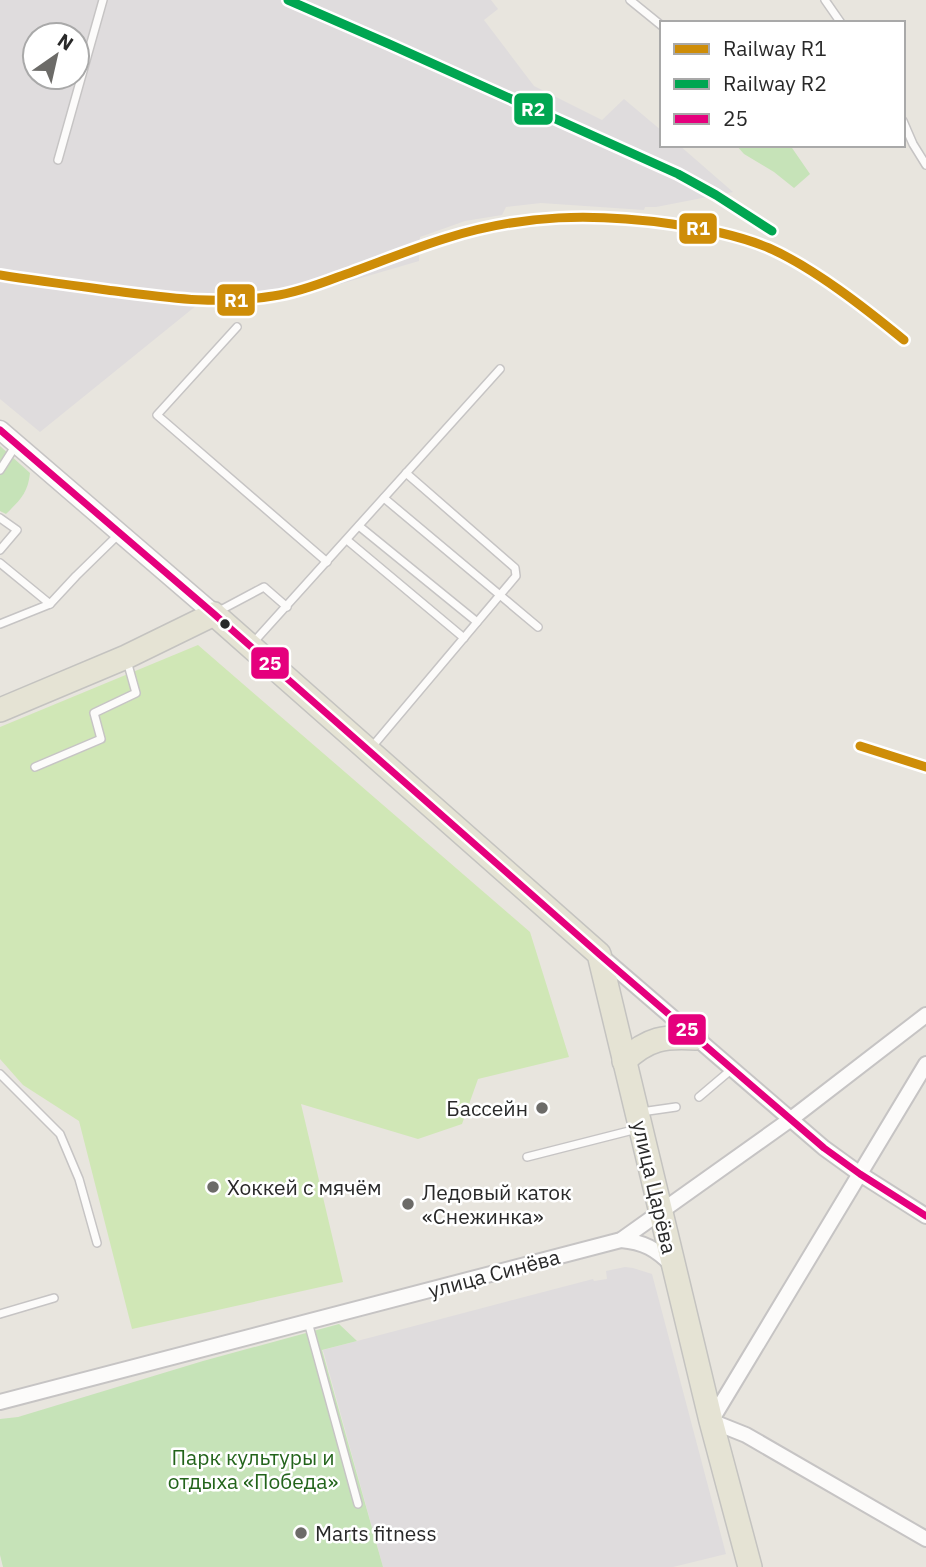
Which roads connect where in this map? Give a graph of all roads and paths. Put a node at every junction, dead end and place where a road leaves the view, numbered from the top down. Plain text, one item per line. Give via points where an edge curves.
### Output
1 (103, 0) edge
2 (631, 0) edge
3 (825, 0) edge
4 (840, 21) edge
5 (660, 24) edge
6 (905, 126) edge
7 (58, 160) dead end
8 (926, 165) edge
9 (237, 327) dead end
10 (500, 369) dead end
11 (0, 430) edge
12 (16, 444) junction
13 (0, 470) edge
14 (406, 473) junction
15 (384, 498) junction
16 (0, 518) edge
17 (359, 526) junction
18 (120, 533) junction
19 (346, 540) junction
20 (0, 550) edge
21 (327, 562) junction
22 (0, 563) edge
23 (499, 595) junction
24 (50, 604) junction
25 (287, 607) junction
26 (214, 614) junction
27 (477, 622) junction
28 (0, 624) edge
29 (538, 626) dead end
30 (464, 638) junction
31 (250, 646) junction
32 (126, 657) junction
33 (0, 710) edge
34 (369, 750) junction
35 (35, 766) dead end
36 (598, 954) junction
37 (926, 1015) edge
38 (696, 1038) junction
39 (624, 1060) junction
40 (926, 1064) edge
41 (732, 1069) junction
42 (0, 1074) edge
43 (699, 1097) dead end
44 (676, 1107) dead end
45 (791, 1119) junction
46 (639, 1121) junction
47 (527, 1157) dead end
48 (860, 1174) junction
49 (660, 1211) junction
50 (926, 1216) edge
51 (621, 1240) junction
52 (97, 1243) dead end
53 (673, 1266) junction
54 (54, 1298) dead end
55 (0, 1314) edge
56 (308, 1322) junction
57 (0, 1402) edge
58 (711, 1422) junction
59 (358, 1504) dead end
60 (926, 1539) edge
61 (750, 1567) edge

1 - 7 lane
2 - 5 lane
3 - 4 lane
6 - 8 lane
9 - 21 lane via 157,415
10 - 14 lane
11 - 12 street
12 - 13 lane
12 - 18 street
14 - 15 lane
14 - 23 lane via 515,568 516,576
15 - 17 lane
15 - 23 lane
16 - 20 lane via 17,530
17 - 19 lane
17 - 27 lane
18 - 24 lane
18 - 26 street
19 - 21 lane
19 - 30 lane
21 - 25 lane
22 - 24 lane
23 - 27 lane
23 - 29 lane
24 - 28 lane
25 - 26 lane via 264,587
25 - 31 lane
26 - 31 main road
26 - 32 main road
27 - 30 lane
30 - 34 lane
31 - 34 main road
32 - 33 main road
32 - 35 lane via 136,693 94,713 101,739
34 - 36 main road
36 - 38 street
36 - 39 main road, улица Царёва
37 - 45 street, улица Синёва
38 - 39 main road via 656,1039
38 - 41 street
39 - 46 main road, улица Царёва
40 - 48 street
41 - 43 lane
41 - 45 street
42 - 52 lane via 60,1134 79,1179
44 - 46 lane
45 - 48 street
45 - 49 street, улица Синёва
46 - 47 lane
46 - 49 main road, улица Царёва
48 - 50 street
48 - 58 street
49 - 51 street, улица Синёва
49 - 53 main road, улица Царёва
51 - 53 street via 650,1247
51 - 56 street, улица Синёва
53 - 58 main road, улица Царёва
54 - 55 lane
56 - 57 street, улица Синёва
56 - 59 lane
58 - 60 street via 746,1435
58 - 61 main road, улица Царёва

